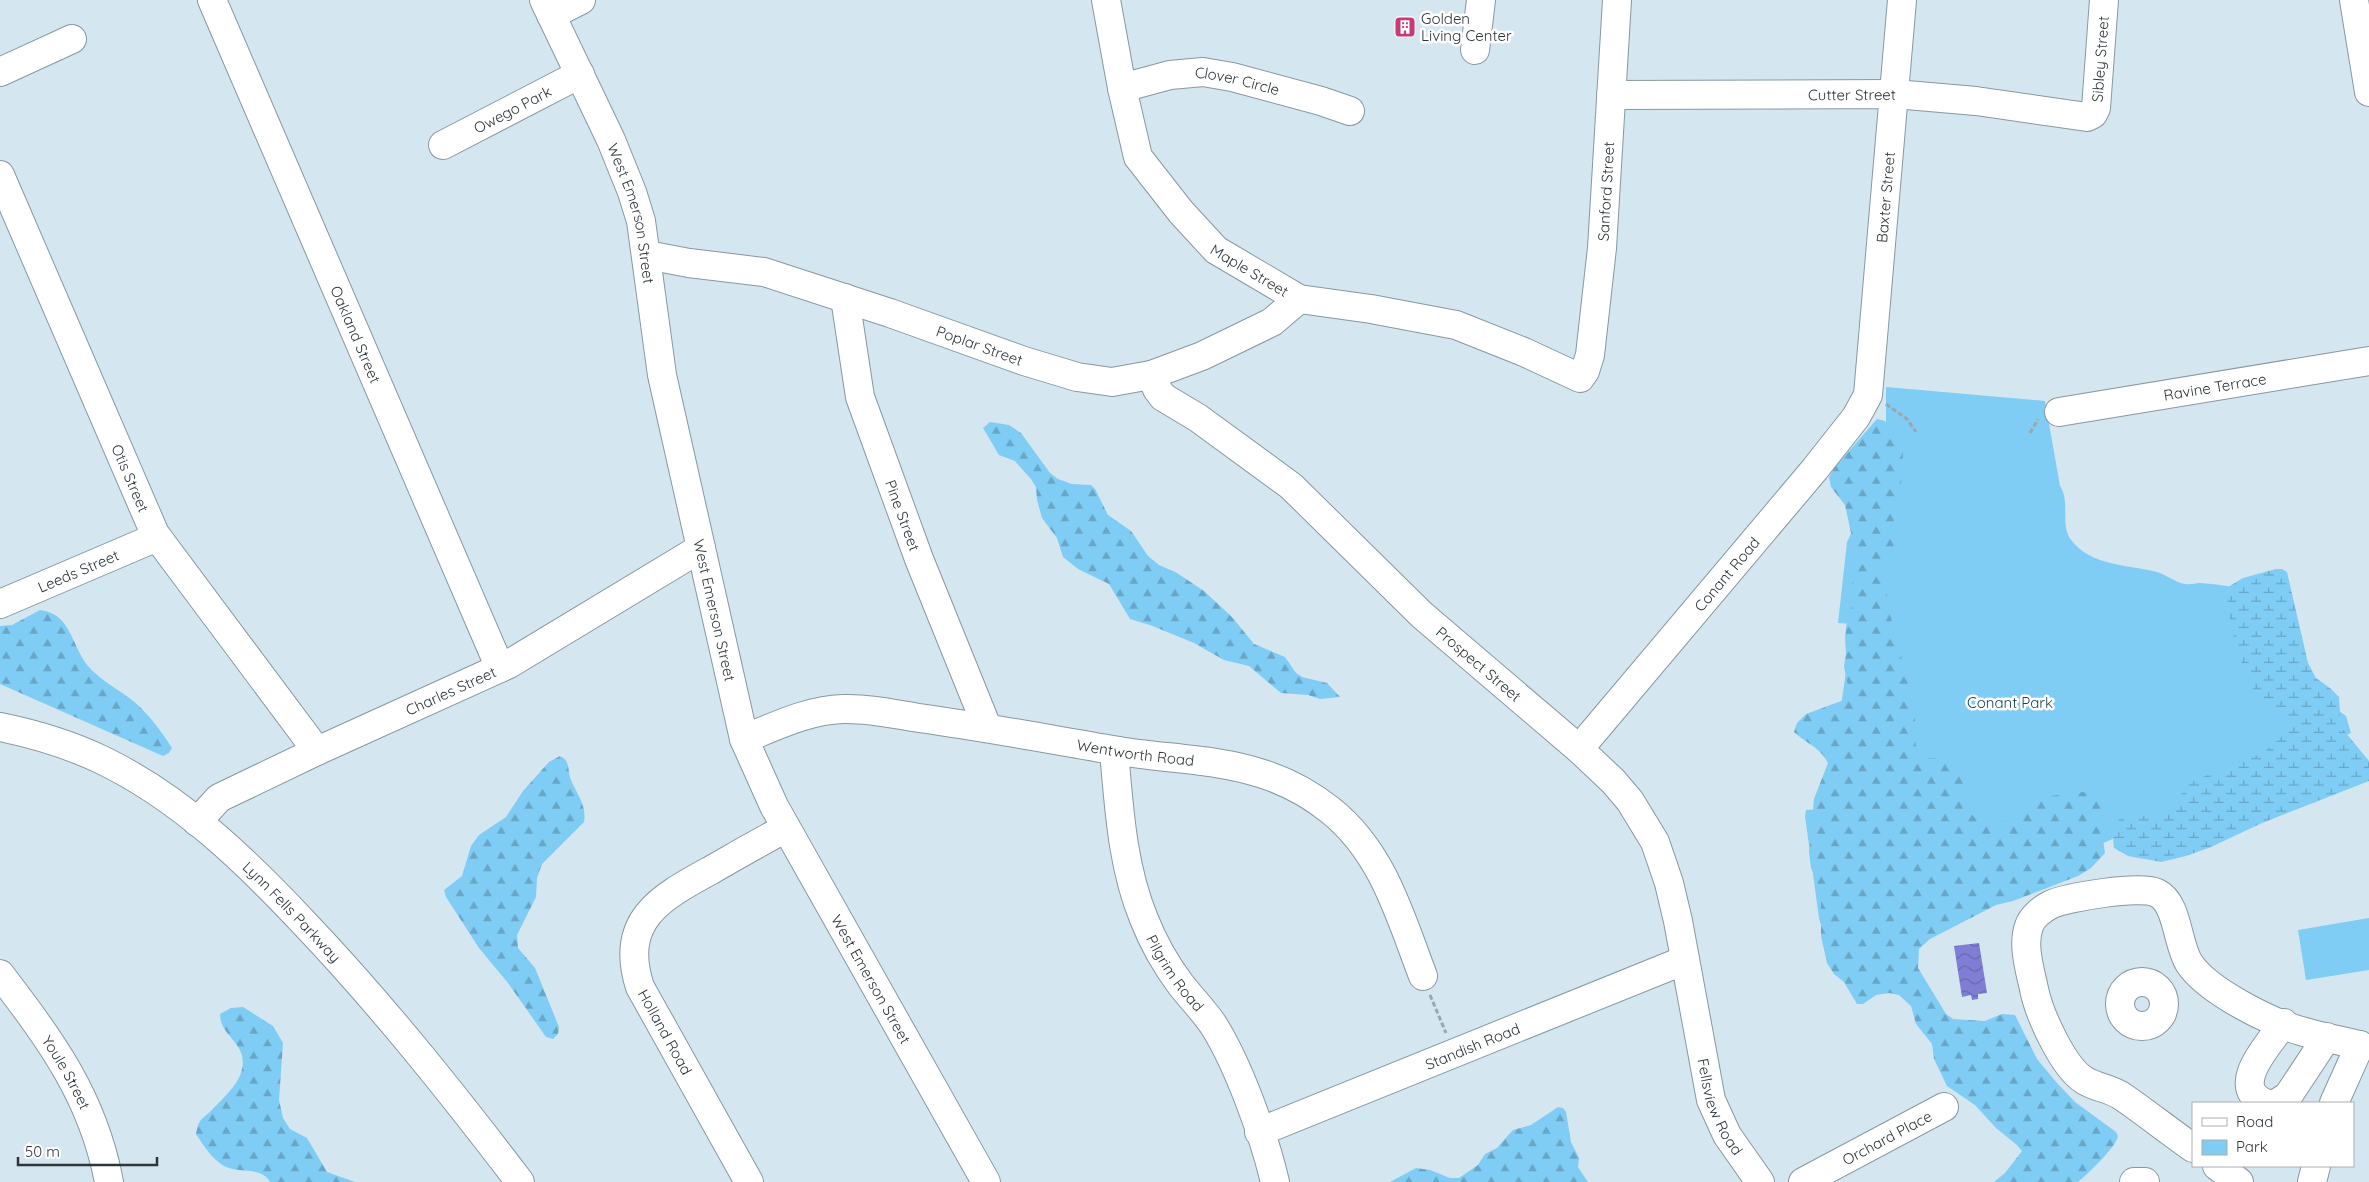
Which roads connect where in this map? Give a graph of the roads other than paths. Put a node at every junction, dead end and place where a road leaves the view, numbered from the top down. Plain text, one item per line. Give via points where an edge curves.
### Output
1 (212, 0) edge
2 (581, 0) edge
3 (1106, 0) edge
4 (1481, 0) edge
5 (1618, 0) edge
6 (1902, 0) edge
7 (2104, 0) edge
8 (2354, 0) edge
9 (548, 8) edge
10 (72, 39) dead end
11 (1475, 50) dead end
12 (0, 72) edge
13 (580, 74) junction
14 (1122, 88) junction
15 (2369, 92) edge
16 (1895, 94) junction
17 (1611, 95) junction
18 (1350, 111) dead end
19 (2092, 116) joint
20 (443, 144) dead end
21 (0, 175) edge
22 (647, 255) junction
23 (845, 298) junction
24 (1299, 299) junction
25 (2369, 361) edge
26 (1151, 375) junction
27 (1580, 378) joint
28 (1868, 395) joint
29 (2059, 412) dead end
30 (157, 537) junction
31 (701, 548) junction
32 (0, 604) edge
33 (500, 668) junction
34 (0, 727) edge
35 (987, 727) junction
36 (744, 739) junction
37 (1579, 749) junction
38 (317, 751) junction
39 (1114, 751) junction
40 (196, 822) junction
41 (786, 828) junction
42 (1685, 960) junction
43 (2196, 972) junction
44 (0, 974) edge
45 (1422, 976) road end
46 (2161, 994) dead end
47 (2284, 1023) junction
48 (1696, 1024) joint
49 (2327, 1037) junction
50 (2366, 1044) edge
51 (2263, 1102) edge
52 (2279, 1102) edge
53 (2335, 1102) edge
54 (1944, 1107) dead end
55 (1259, 1132) junction
56 (2192, 1147) edge
57 (2218, 1167) edge
58 (2316, 1167) edge
59 (109, 1182) edge
60 (520, 1182) edge
61 (749, 1182) edge
62 (986, 1182) edge
63 (1274, 1182) edge
64 (1760, 1182) edge
65 (1803, 1182) edge
66 (2134, 1182) edge
67 (2145, 1182) edge
68 (2239, 1182) edge
69 (2312, 1182) edge

1 - 33 street, Oakland Street
2 - 9 street
3 - 14 street, Maple Street
4 - 11 street
5 - 17 street, Sanford Street
6 - 16 street, Baxter Street
7 - 19 street, Sibley Street via 2096,108
8 - 15 street
9 - 13 street, West Emerson Street
10 - 12 street
13 - 20 street, Owego Park
13 - 22 street, West Emerson Street via 612,140 632,192
14 - 18 street, Clover Circle via 1170,75 1203,72 1232,76
14 - 24 street, Maple Street via 1138,157 1181,212 1216,250
16 - 17 street, Cutter Street
16 - 19 street, Cutter Street
16 - 28 street, Baxter Street
17 - 27 street, Sanford Street via 1602,248 1590,355
21 - 30 street, Otis Street
22 - 23 street, Poplar Street via 758,270
22 - 31 street, West Emerson Street via 662,375
23 - 26 street, Poplar Street via 1077,377 1112,382
23 - 35 street, Pine Street via 860,396
24 - 26 street, Poplar Street via 1279,317 1251,333
24 - 27 street, Maple Street via 1456,325
25 - 29 street, Ravine Terrace
26 - 37 street, Prospect Street via 1162,397 1198,418 1291,486 1428,621
28 - 37 street, Conant Road via 1856,417 1815,469
30 - 32 street, Leeds Street
30 - 38 street, Otis Street
31 - 33 street, Charles Street
31 - 36 street, West Emerson Street
33 - 38 street, Charles Street
34 - 40 street, Lynn Fells Parkway via 35,735 101,760 139,781
35 - 36 street, Wentworth Road via 843,709 795,718
35 - 39 street, Wentworth Road
36 - 41 street, West Emerson Street
37 - 42 street, Prospect Street via 1622,791 1655,842 1674,900
38 - 40 street, Charles Street via 219,798
39 - 45 street, Wentworth Road via 1183,758 1244,769 1288,783 1322,804 1356,836 1380,870
39 - 55 street, Pilgrim Road via 1123,836 1144,920 1171,971 1210,1020 1222,1041
40 - 60 street, Lynn Fells Parkway via 248,866 334,955 399,1030
41 - 61 street, Holland Road via 666,896 646,916 634,950 640,987
41 - 62 street, West Emerson Street
42 - 48 street, Prospect Street
42 - 55 street, Standish Road
43 - 46 street
43 - 47 street via 2246,1007
43 - 56 street via 2183,950 2171,907 2156,892 2136,888 2051,904 2029,925 2026,940 2037,1005 2072,1070 2084,1080 2120,1095
44 - 59 street, Youle Street via 74,1079
47 - 49 street via 2300,1031
47 - 51 street via 2249,1076 2251,1092
48 - 64 street, Fellsview Road via 1714,1111
49 - 50 street
49 - 52 street via 2288,1096
50 - 53 street
54 - 65 street, Orchard Place
55 - 63 street, Pilgrim Road
57 - 68 street
58 - 69 street
66 - 67 street

